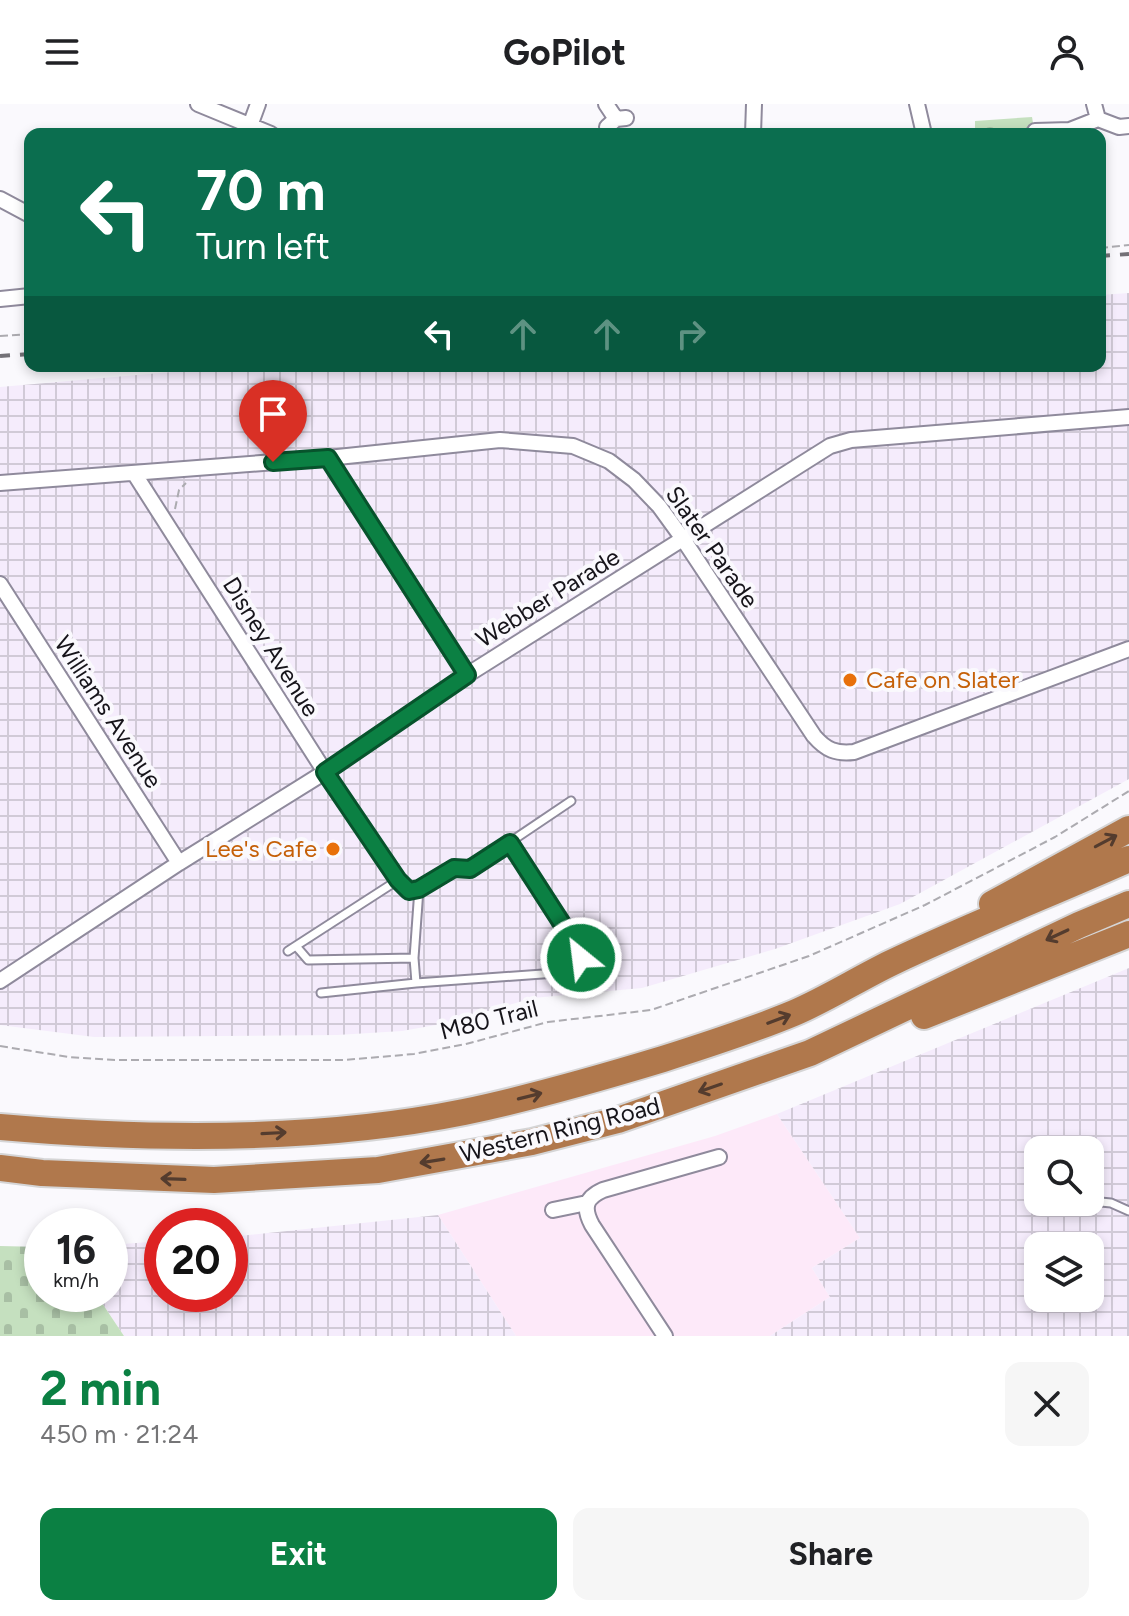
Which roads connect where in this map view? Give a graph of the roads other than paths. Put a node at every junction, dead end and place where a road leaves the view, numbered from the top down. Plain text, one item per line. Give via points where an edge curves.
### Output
1 (198, 104) edge
2 (258, 104) edge
3 (606, 104) edge
4 (754, 104) edge
5 (917, 104) edge
6 (1094, 104) edge
7 (1098, 119) junction
8 (616, 121) dead end
9 (1129, 126) edge
10 (244, 128) edge
11 (249, 128) edge
12 (753, 128) edge
13 (923, 128) edge
14 (1075, 128) edge
15 (0, 199) edge
16 (24, 212) edge
17 (24, 297) edge
18 (0, 299) edge
19 (1129, 417) edge
20 (328, 458) junction
21 (134, 473) junction
22 (0, 483) edge
23 (683, 539) junction
24 (0, 584) edge
25 (1129, 649) edge
26 (467, 675) junction
27 (325, 772) junction
28 (571, 801) dead end
29 (1129, 829) edge
30 (373, 843) joint
31 (510, 843) junction
32 (1129, 859) edge
33 (179, 863) junction
34 (398, 880) junction
35 (419, 889) junction
36 (1129, 904) edge
37 (1129, 934) edge
38 (414, 958) junction
39 (892, 962) junction
40 (0, 981) edge
41 (416, 983) junction
42 (321, 993) dead end
43 (810, 1053) junction
44 (0, 1112) edge
45 (0, 1127) edge
46 (216, 1136) junction
47 (719, 1157) dead end
48 (0, 1170) edge
49 (1104, 1202) edge
50 (587, 1203) junction
51 (553, 1210) dead end
52 (1129, 1211) edge
53 (665, 1336) edge

1 - 10 street
2 - 11 street
3 - 8 street
4 - 12 street
5 - 13 street
6 - 7 street
7 - 9 street
7 - 14 street
15 - 16 street
17 - 18 street
19 - 23 street, Webber Parade via 842,442
20 - 21 street, Slater Parade
20 - 23 street, Slater Parade via 500,440 573,446 609,461 634,480
20 - 26 street
21 - 22 street, Slater Parade
21 - 27 street, Disney Avenue
23 - 25 street, Slater Parade via 805,723 834,752 854,752
23 - 26 street, Webber Parade
24 - 33 street, Williams Avenue
26 - 27 street, Webber Parade
27 - 30 street, Disney Avenue
27 - 33 street, Webber Parade
28 - 31 lane
39 -> 29 highway
30 - 34 lane
31 - 35 lane via 470,869 454,868
31 - 41 lane via 579,950 578,965 570,972
32 - 39 highway, Western Ring Road
33 - 40 street, Webber Parade
34 - 35 lane via 409,891
34 - 38 lane via 292,949 308,960
35 - 38 lane
36 -> 43 highway, Western Ring Road
37 - 43 highway via 924,1016
38 - 41 lane
46 -> 39 highway, Western Ring Road via 368,1125 462,1112 537,1094 721,1040 795,1012
41 - 42 lane
43 -> 48 highway, Western Ring Road via 618,1120 378,1170 214,1180
44 - 46 highway
45 - 46 highway, Western Ring Road
47 - 50 street via 603,1190
49 - 52 lane
50 - 51 street
50 - 53 street via 592,1225

